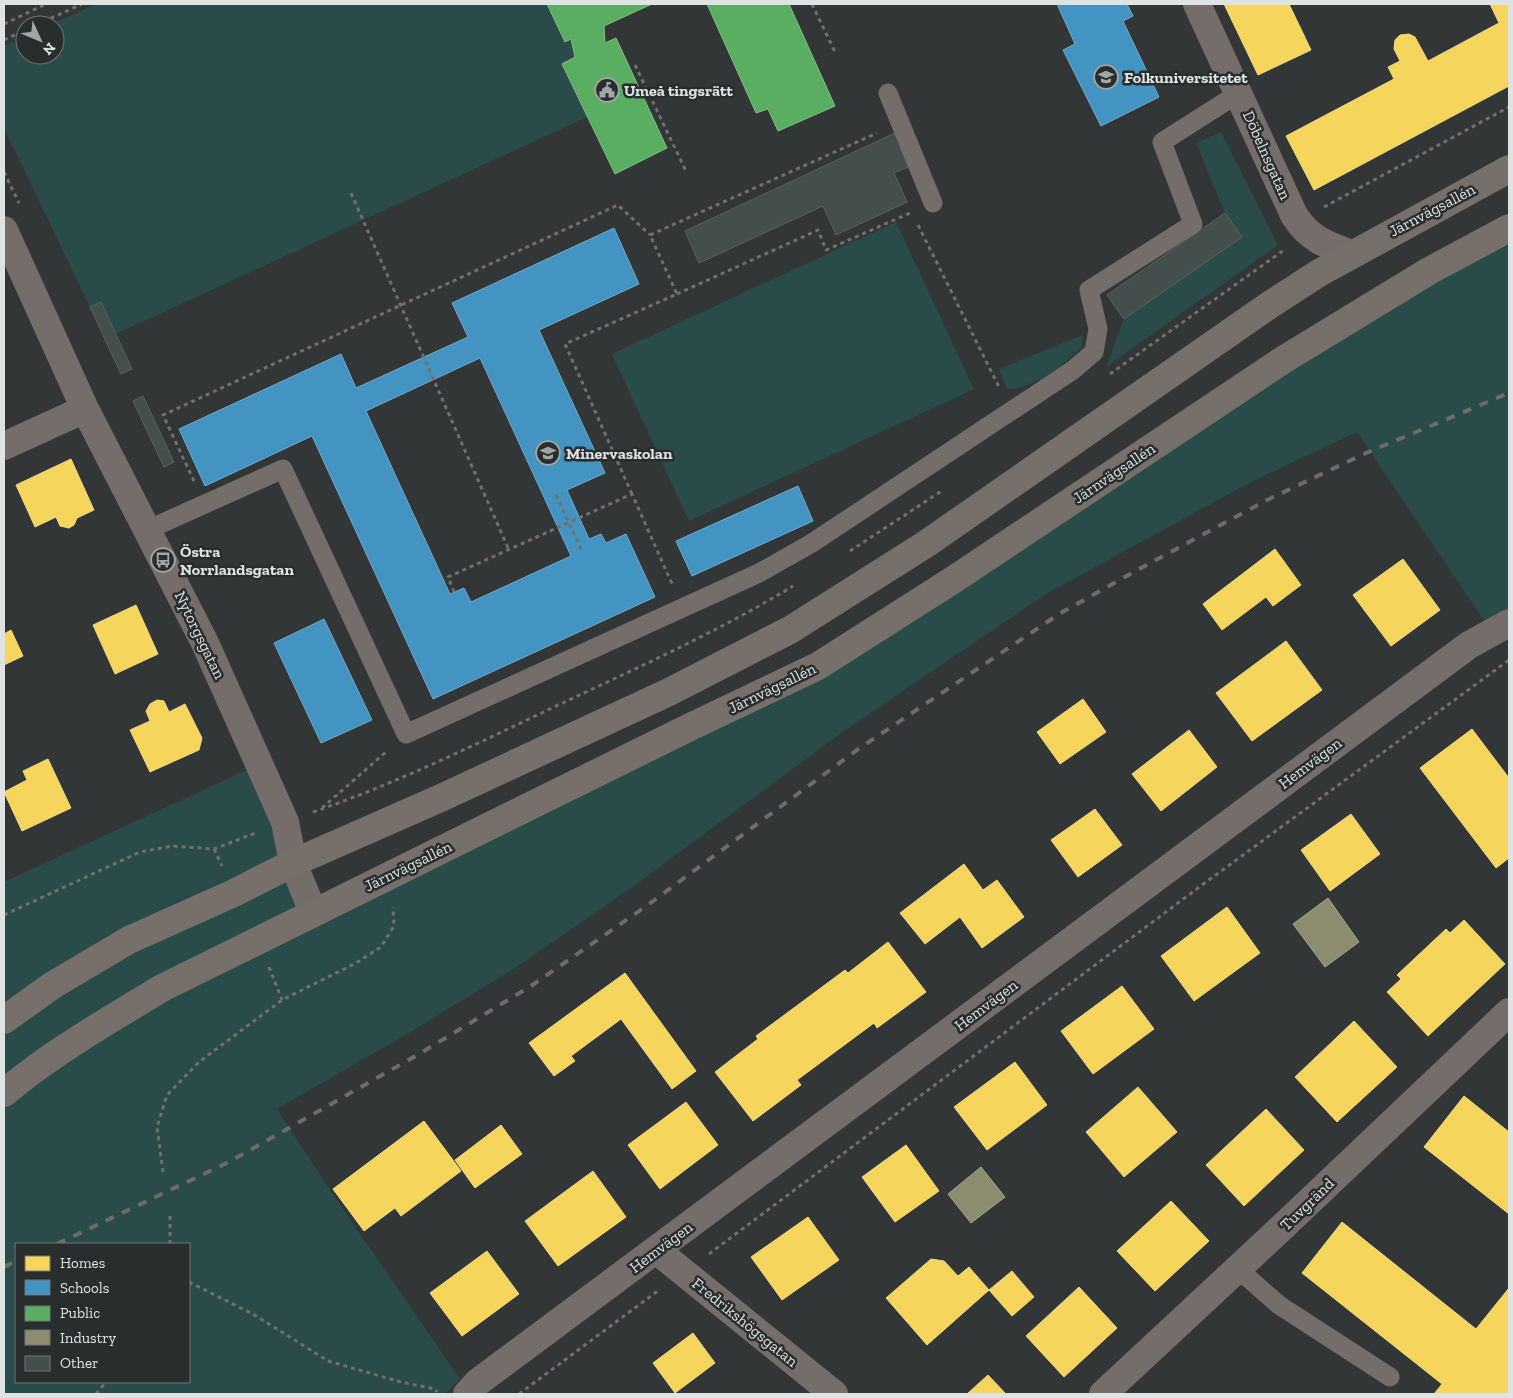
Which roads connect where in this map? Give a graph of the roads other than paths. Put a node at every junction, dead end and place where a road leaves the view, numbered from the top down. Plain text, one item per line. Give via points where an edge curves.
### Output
1 (1197, 4) edge
2 (1239, 92) junction
3 (888, 93) dead end
4 (1509, 169) edge
5 (933, 203) dead end
6 (1509, 228) edge
7 (4, 230) edge
8 (1352, 254) junction
9 (85, 409) junction
10 (4, 446) edge
11 (147, 530) junction
12 (1509, 623) edge
13 (293, 863) junction
14 (313, 912) junction
15 (1509, 1012) edge
16 (4, 1020) edge
17 (4, 1092) edge
18 (656, 1250) junction
19 (1238, 1269) junction
20 (1390, 1377) dead end
21 (467, 1394) edge
22 (834, 1394) edge
23 (1103, 1394) edge

1 - 2 street, Döbelnsgatan
2 - 8 street, Döbelnsgatan via 1302,228 1316,239
2 - 11 lane via 1162,142 1193,224 1089,290 1098,329 1094,352 1073,370 812,543 759,573 406,734 283,469
3 - 5 lane
4 - 8 main road, Järnvägsallén
6 - 14 main road, Järnvägsallén via 1428,271 1283,360 961,575 818,666
7 - 9 street, Nytorgsgatan
8 - 13 main road, Järnvägsallén via 1271,304 926,544 790,630 660,696
9 - 10 street
9 - 11 street, Nytorgsgatan
11 - 13 street, Nytorgsgatan via 205,642 285,822
12 - 18 street, Hemvägen via 1469,645
13 - 14 street, Nytorgsgatan
13 - 16 main road, Järnvägsallén via 129,940 61,980
14 - 17 main road, Järnvägsallén via 162,988 33,1068
15 - 19 street, Tuvgränd
18 - 21 street, Hemvägen via 478,1382
18 - 22 street, Fredrikshögsgatan
19 - 20 lane via 1279,1305
19 - 23 street, Tuvgränd

